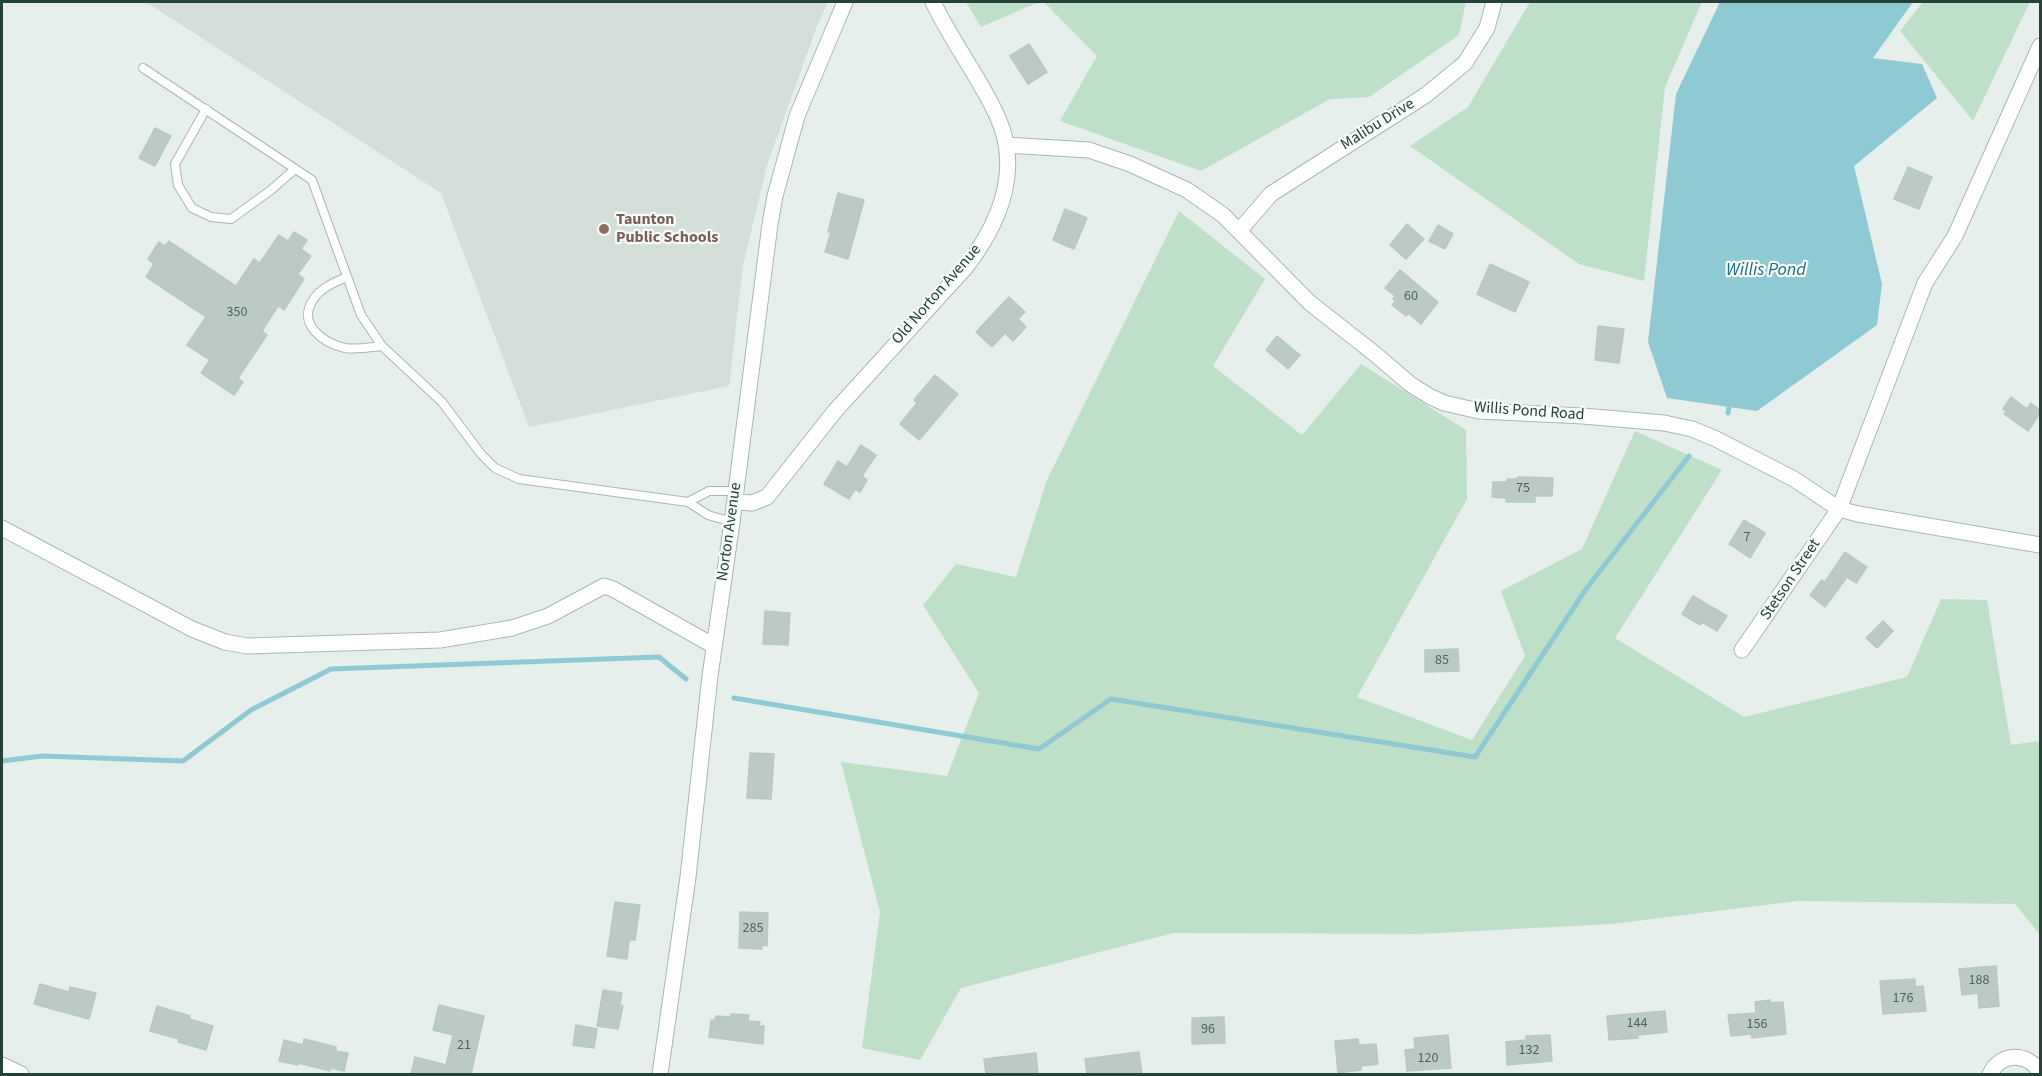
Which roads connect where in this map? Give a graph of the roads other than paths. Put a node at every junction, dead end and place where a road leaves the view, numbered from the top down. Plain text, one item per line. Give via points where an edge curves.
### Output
1 (845, 2) edge
2 (933, 2) edge
3 (1494, 2) edge
4 (2040, 46) edge
5 (143, 68) dead end
6 (206, 110) junction
7 (1006, 145) junction
8 (295, 169) junction
9 (1239, 231) junction
10 (347, 277) junction
11 (382, 346) junction
12 (735, 496) junction
13 (688, 501) junction
14 (1839, 509) junction
15 (732, 522) junction
16 (2, 528) edge
17 (2040, 545) edge
18 (714, 646) junction
19 (1742, 650) dead end
20 (2, 1065) edge
21 (2040, 1072) edge
22 (21, 1074) edge
23 (660, 1074) edge
24 (1990, 1074) edge

1 - 12 street, Norton Avenue via 797,116 775,196
2 - 7 street, Old Norton Avenue via 998,118
3 - 9 street, Malibu Drive via 1487,28 1465,63 1426,95 1271,194
4 - 14 street, Stetson Street via 1955,236 1925,283
5 - 6 lane
6 - 8 lane
6 - 8 lane via 175,164 178,185 192,208 211,217 231,219
7 - 9 street, Willis Pond Road via 1089,150 1130,164 1205,201
7 - 12 street, Old Norton Avenue via 1008,163 1002,200 972,260 835,411 767,497 752,503
8 - 10 lane via 312,180
9 - 14 street, Willis Pond Road via 1310,303 1410,384 1444,403 1479,411 1583,416 1692,429 1794,479
10 - 11 lane via 361,315
10 - 11 lane via 329,285 313,299 307,316 312,330 326,342 347,349
11 - 13 lane via 442,402 495,468 519,478
12 - 13 lane via 709,491
12 - 15 street, Norton Avenue
13 - 15 lane via 708,515
14 - 17 street, Willis Pond Road
14 - 19 street, Stetson Street
15 - 18 street, Norton Avenue
16 - 18 street via 192,628 225,642 247,646 440,640 512,628 548,616 604,586
18 - 23 street, Norton Avenue via 688,877
20 - 22 street
21 - 24 street via 2028,1060 2016,1056 2000,1062

